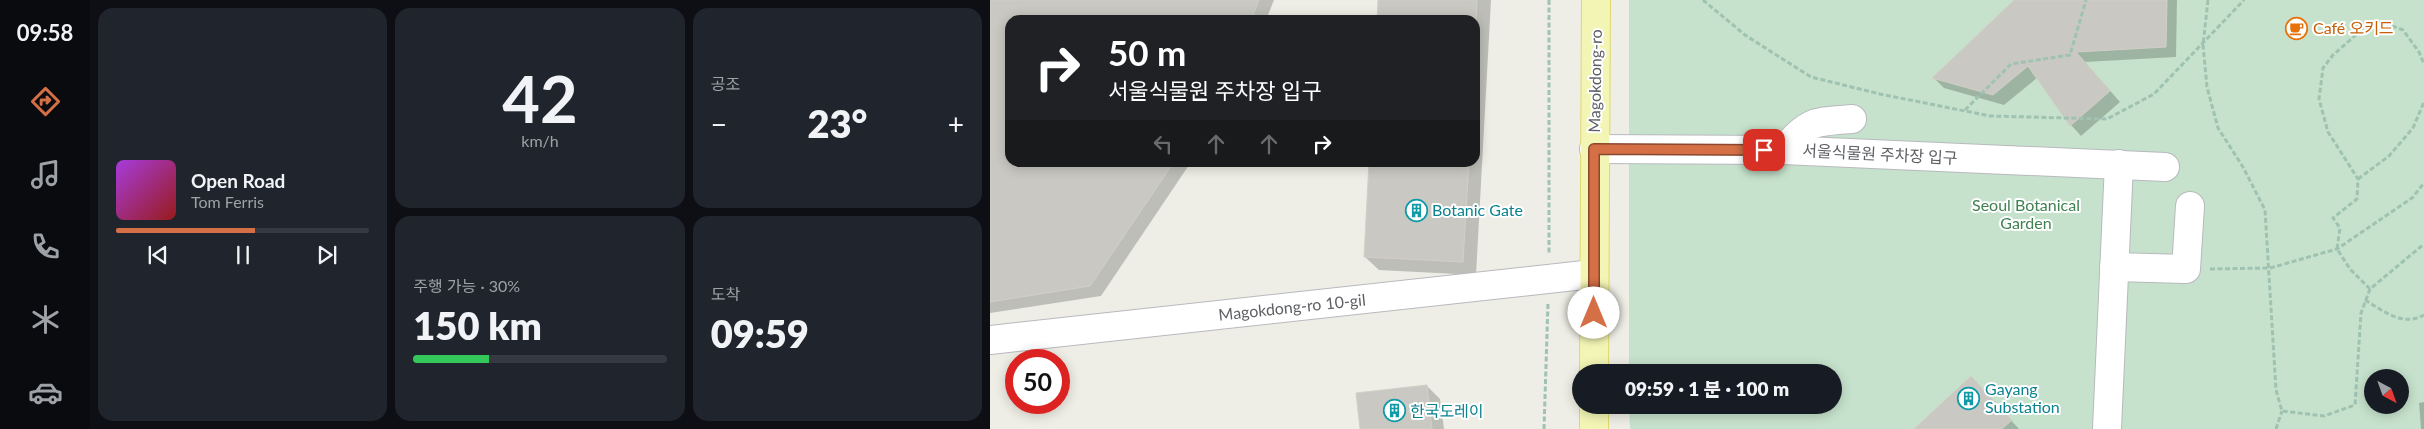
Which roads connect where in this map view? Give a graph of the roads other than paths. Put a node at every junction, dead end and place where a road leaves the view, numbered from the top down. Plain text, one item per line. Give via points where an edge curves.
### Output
1 (1596, 0) edge
2 (1852, 119) dead end
3 (1594, 149) junction
4 (1783, 150) junction
5 (2118, 164) junction
6 (2165, 167) dead end
7 (2190, 206) dead end
8 (2114, 267) junction
9 (1594, 274) junction
10 (990, 340) edge
11 (1594, 364) edge
12 (1594, 414) edge
13 (1594, 429) edge
14 (2107, 429) edge

1 - 3 main road, Magokdong-ro
2 - 4 street via 1805,126
3 - 4 street, 서울식물원 주차장 입구
3 - 9 main road, Magokdong-ro
4 - 5 street, 서울식물원 주차장 입구
5 - 6 street, 서울식물원 주차장 입구
5 - 8 street
7 - 8 street via 2186,269
8 - 14 street
9 - 10 street, Magokdong-ro 10-gil
9 - 11 main road, Magokdong-ro
12 - 13 main road

